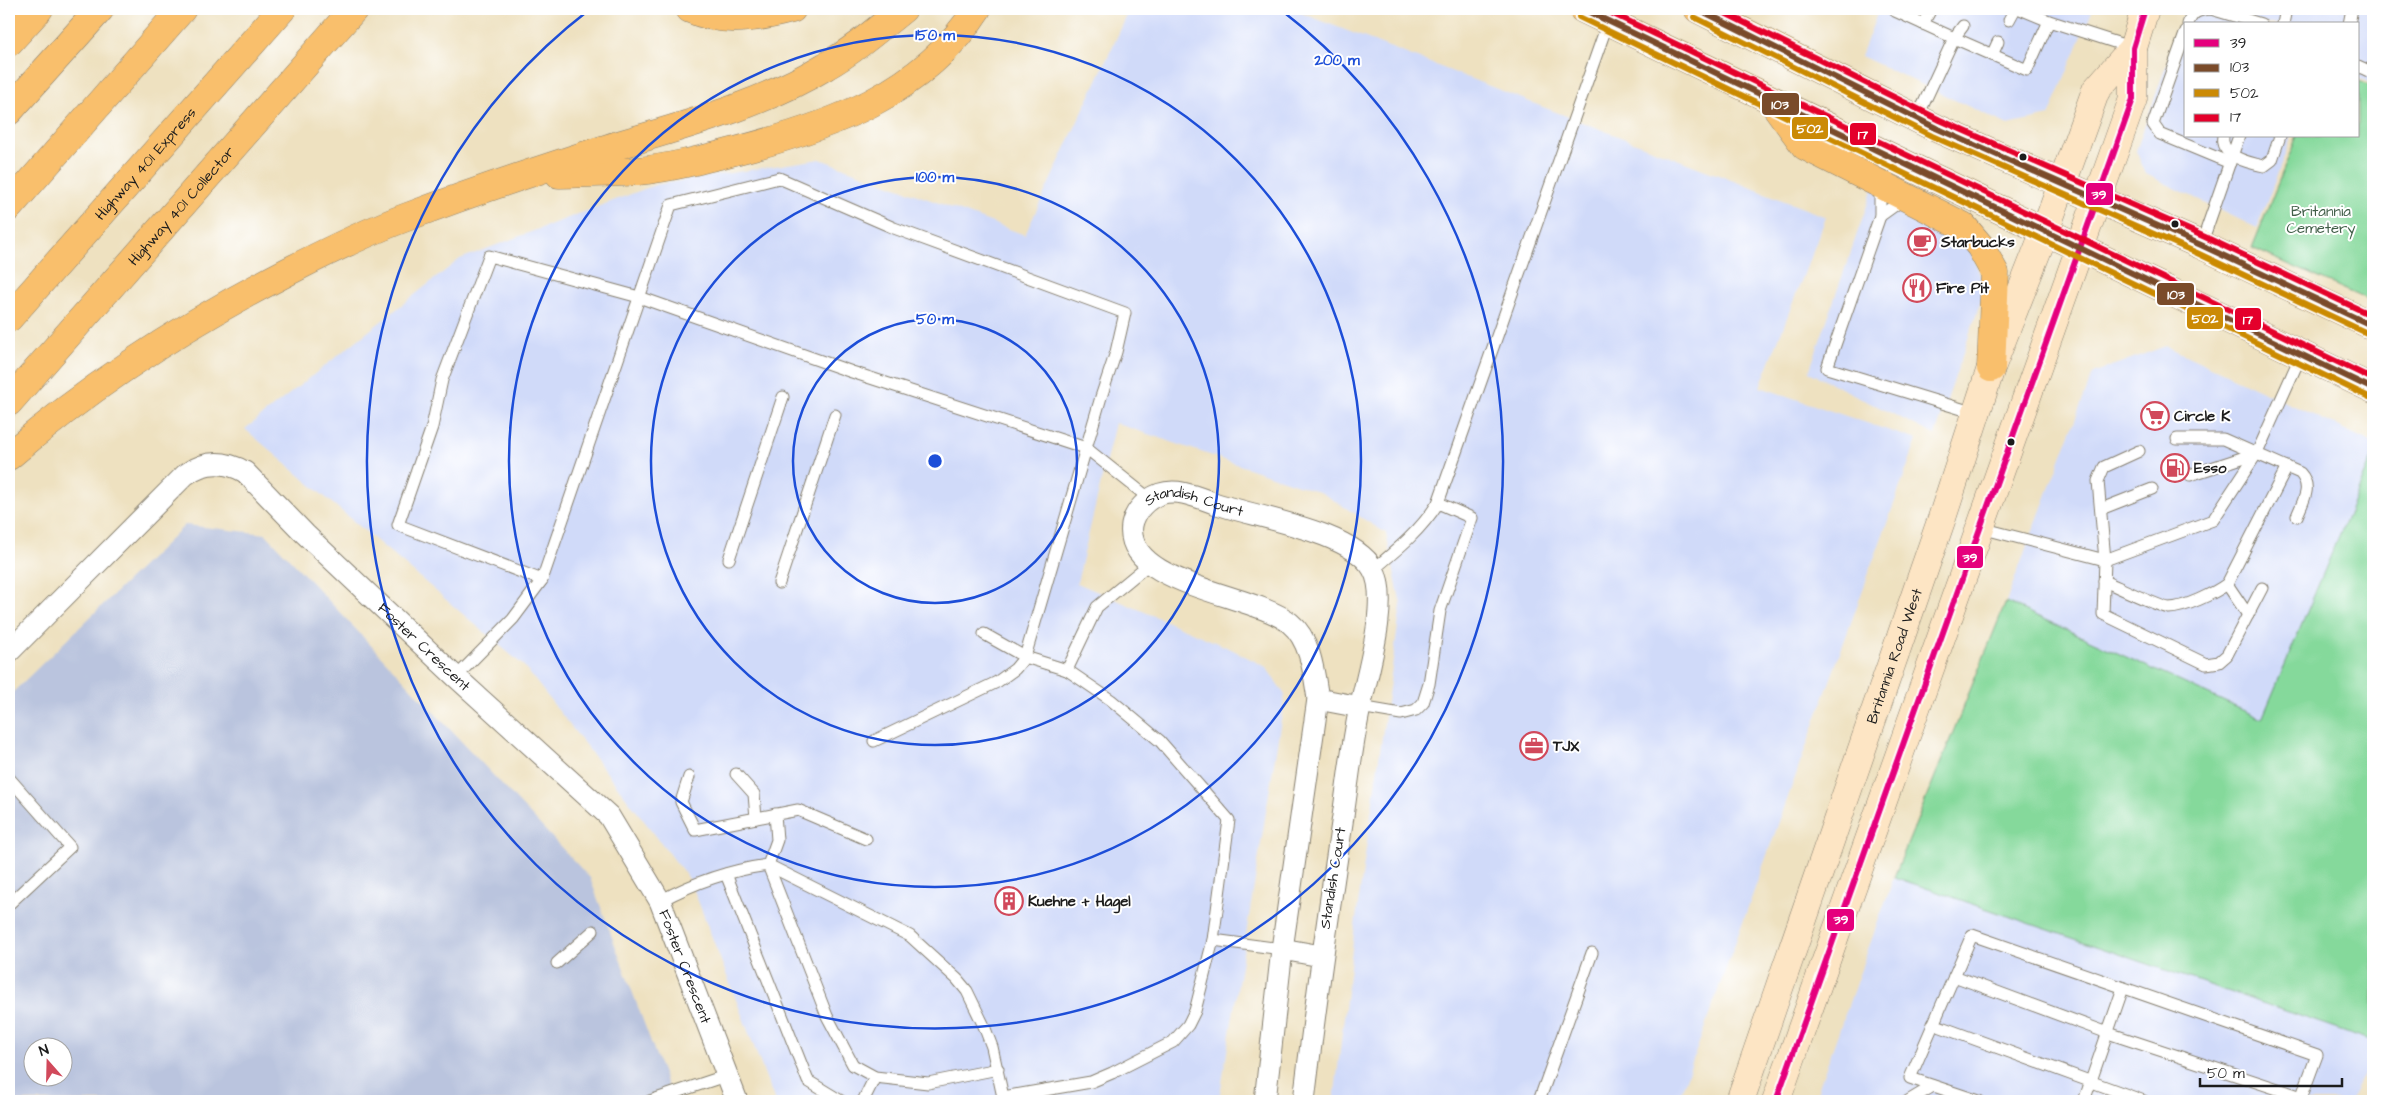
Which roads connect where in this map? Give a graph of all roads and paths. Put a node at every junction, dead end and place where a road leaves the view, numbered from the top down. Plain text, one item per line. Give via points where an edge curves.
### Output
1 (11, 9) edge
2 (39, 9) edge
3 (100, 9) edge
4 (182, 9) edge
5 (282, 9) edge
6 (354, 9) edge
7 (690, 9) edge
8 (792, 9) edge
9 (903, 9) edge
10 (977, 9) edge
11 (1583, 9) edge
12 (1698, 9) edge
13 (1896, 9) edge
14 (2015, 9) edge
15 (2020, 9) edge
16 (2145, 9) edge
17 (2210, 9) edge
18 (2282, 9) edge
19 (2352, 9) edge
20 (1930, 10) dead end
21 (9, 12) edge
22 (1608, 20) junction
23 (2009, 20) dead end
24 (2049, 21) junction
25 (2189, 22) edge
26 (2254, 22) edge
27 (2283, 22) edge
28 (2350, 22) edge
29 (1923, 24) junction
30 (1963, 26) dead end
31 (2184, 36) edge
32 (1954, 38) junction
33 (9, 42) edge
34 (1998, 42) dead end
35 (2133, 48) junction
36 (1992, 55) junction
37 (2360, 67) edge
38 (2373, 73) edge
39 (1769, 98) junction
40 (9, 111) edge
41 (1917, 118) junction
42 (2222, 138) edge
43 (2238, 138) edge
44 (2279, 138) edge
45 (2231, 159) junction
46 (525, 175) junction
47 (1880, 184) junction
48 (2062, 185) junction
49 (1907, 197) junction
50 (9, 207) edge
51 (1880, 216) junction
52 (2048, 221) junction
53 (2090, 224) junction
54 (2201, 245) junction
55 (640, 297) junction
56 (9, 318) edge
57 (2373, 326) edge
58 (2301, 355) junction
59 (1990, 368) junction
60 (2373, 389) edge
61 (784, 397) dead end
62 (9, 402) edge
63 (1975, 413) junction
64 (835, 414) dead end
65 (2177, 439) dead end
66 (1086, 448) junction
67 (2139, 452) dead end
68 (2258, 453) junction
69 (9, 456) edge
70 (2287, 466) junction
71 (2190, 475) dead end
72 (2152, 489) dead end
73 (1150, 499) junction
74 (1438, 503) junction
75 (2100, 509) junction
76 (2297, 516) dead end
77 (1981, 528) junction
78 (729, 559) dead end
79 (2104, 560) junction
80 (1149, 564) junction
81 (1374, 569) junction
82 (542, 580) junction
83 (2104, 581) junction
84 (780, 583) dead end
85 (2227, 584) junction
86 (2262, 588) dead end
87 (2248, 615) junction
88 (984, 634) dead end
89 (9, 652) edge
90 (1026, 657) junction
91 (1067, 670) junction
92 (456, 677) junction
93 (1318, 699) junction
94 (1360, 707) junction
95 (874, 741) dead end
96 (736, 774) dead end
97 (689, 777) dead end
98 (9, 778) edge
99 (775, 814) junction
100 (756, 818) junction
101 (866, 839) dead end
102 (768, 864) junction
103 (726, 874) junction
104 (660, 901) junction
105 (9, 904) edge
106 (593, 931) dead end
107 (1213, 940) junction
108 (1282, 949) junction
109 (1592, 953) dead end
110 (1321, 956) junction
111 (557, 963) dead end
112 (1954, 976) junction
113 (2123, 988) junction
114 (1934, 1024) junction
115 (2108, 1033) junction
116 (998, 1069) junction
117 (728, 1075) junction
118 (875, 1076) junction
119 (2090, 1083) junction
120 (1933, 1086) junction
121 (1003, 1099) edge
122 (2301, 1099) edge
123 (650, 1101) edge
124 (737, 1101) edge
125 (841, 1101) edge
126 (863, 1101) edge
127 (1264, 1101) edge
128 (1304, 1101) edge
129 (1539, 1101) edge
130 (1740, 1101) edge
131 (1776, 1101) edge
132 (1908, 1101) edge
133 (1979, 1101) edge
134 (2084, 1101) edge
135 (2144, 1101) edge

1 - 21 main road
2 - 33 main road
3 - 40 main road
4 - 50 main road
5 - 56 main road, Highway 401 Express
6 - 62 main road, Highway 401 Collector
7 - 8 main road via 728,19
9 - 46 main road via 859,45 790,86 708,118
10 - 46 main road via 952,41 896,90 855,113 793,136 640,171
11 - 22 main road
12 - 41 main road
13 - 29 lane
14 - 23 lane
15 - 24 lane
16 - 35 main road
17 - 25 lane via 2198,10
17 - 26 lane
18 - 27 lane
19 - 28 lane
20 - 29 lane
22 - 39 main road
22 - 74 lane
24 - 35 lane
24 - 36 lane via 2027,70
29 - 32 lane
30 - 32 lane
31 - 45 lane via 2153,124 2160,134
32 - 36 lane
32 - 41 lane
34 - 36 lane
35 - 48 main road, Britannia Road West via 2096,90
35 - 53 main road via 2133,99
37 - 38 lane
39 - 47 main road via 1805,146
39 - 52 main road
41 - 48 main road
42 - 45 lane
43 - 45 lane
44 - 45 lane via 2272,160 2264,166
45 - 54 lane
46 - 69 main road via 404,218 324,253 228,302 98,385
47 - 49 main road
47 - 51 lane
48 - 52 main road, Britannia Road West
48 - 53 main road
49 - 51 lane
49 - 59 main road via 1963,226 1991,264 1995,273
51 - 63 lane via 1828,368
52 - 53 main road
52 - 59 main road, Britannia Road West
53 - 54 main road
53 - 58 main road
53 - 77 main road
54 - 57 main road
55 - 66 lane via 852,372
55 - 66 lane via 671,205 779,178 894,228 1125,313
55 - 82 lane
55 - 82 lane via 489,256 442,380 432,427 398,525
58 - 60 main road
58 - 68 lane
59 - 63 main road, Britannia Road West
61 - 78 lane
63 - 130 main road, Britannia Road West via 1942,518
64 - 84 lane
65 - 68 lane via 2223,439
66 - 73 lane
66 - 90 lane
67 - 75 lane via 2104,467 2098,481
68 - 70 lane
68 - 71 lane
68 - 79 lane via 2213,520
70 - 76 lane via 2300,473 2308,486
70 - 85 lane
72 - 75 lane
73 - 80 street, Standish Court via 1133,522 1131,536
73 - 81 street, Standish Court via 1162,494 1185,493 1233,510 1309,530 1352,547
74 - 81 lane via 1413,535
74 - 94 lane via 1472,518 1440,611 1427,695 1408,714
75 - 79 lane
77 - 79 lane
77 - 131 main road
79 - 83 lane
80 - 91 lane via 1097,607
80 - 93 street, Standish Court via 1189,584 1265,608 1289,622 1306,645
81 - 94 street, Standish Court via 1379,587 1378,615
82 - 92 lane via 513,619
83 - 85 lane via 2169,608 2218,591
83 - 87 lane via 2103,614 2206,664 2219,662 2227,655
85 - 87 lane
86 - 87 lane
88 - 90 lane
89 - 92 street, Foster Crescent via 185,475 201,465 219,463 245,472 305,534
90 - 91 lane
90 - 95 lane via 997,682
91 - 107 lane via 1111,700 1160,741 1230,820
92 - 104 street, Foster Crescent via 609,816
93 - 94 street
93 - 108 street, Standish Court
94 - 110 street, Standish Court
96 - 100 lane via 754,794
97 - 100 lane via 680,802 695,830
98 - 105 lane via 70,847
99 - 100 lane
99 - 101 lane via 798,810
99 - 102 lane via 777,840
102 - 103 lane
102 - 116 lane via 896,928 919,943 958,978 967,991 984,1026
102 - 118 lane via 827,1016 854,1065
103 - 104 lane via 679,890
103 - 125 lane via 808,1081
104 - 117 street, Foster Crescent
106 - 111 lane
107 - 108 lane
107 - 121 lane via 1192,1018 1173,1042 1091,1082
108 - 110 street
108 - 127 street, Standish Court
109 - 129 lane
110 - 128 street, Standish Court
112 - 113 lane via 1972,935
112 - 114 lane
112 - 115 lane
113 - 115 lane
113 - 122 lane via 2317,1056
114 - 119 lane
114 - 120 lane via 1910,1078
115 - 119 lane
115 - 122 lane
116 - 118 lane via 928,1083
116 - 121 lane
117 - 123 lane
117 - 124 street, Foster Crescent
118 - 126 lane
119 - 134 lane
119 - 135 lane
120 - 132 lane
120 - 133 lane

